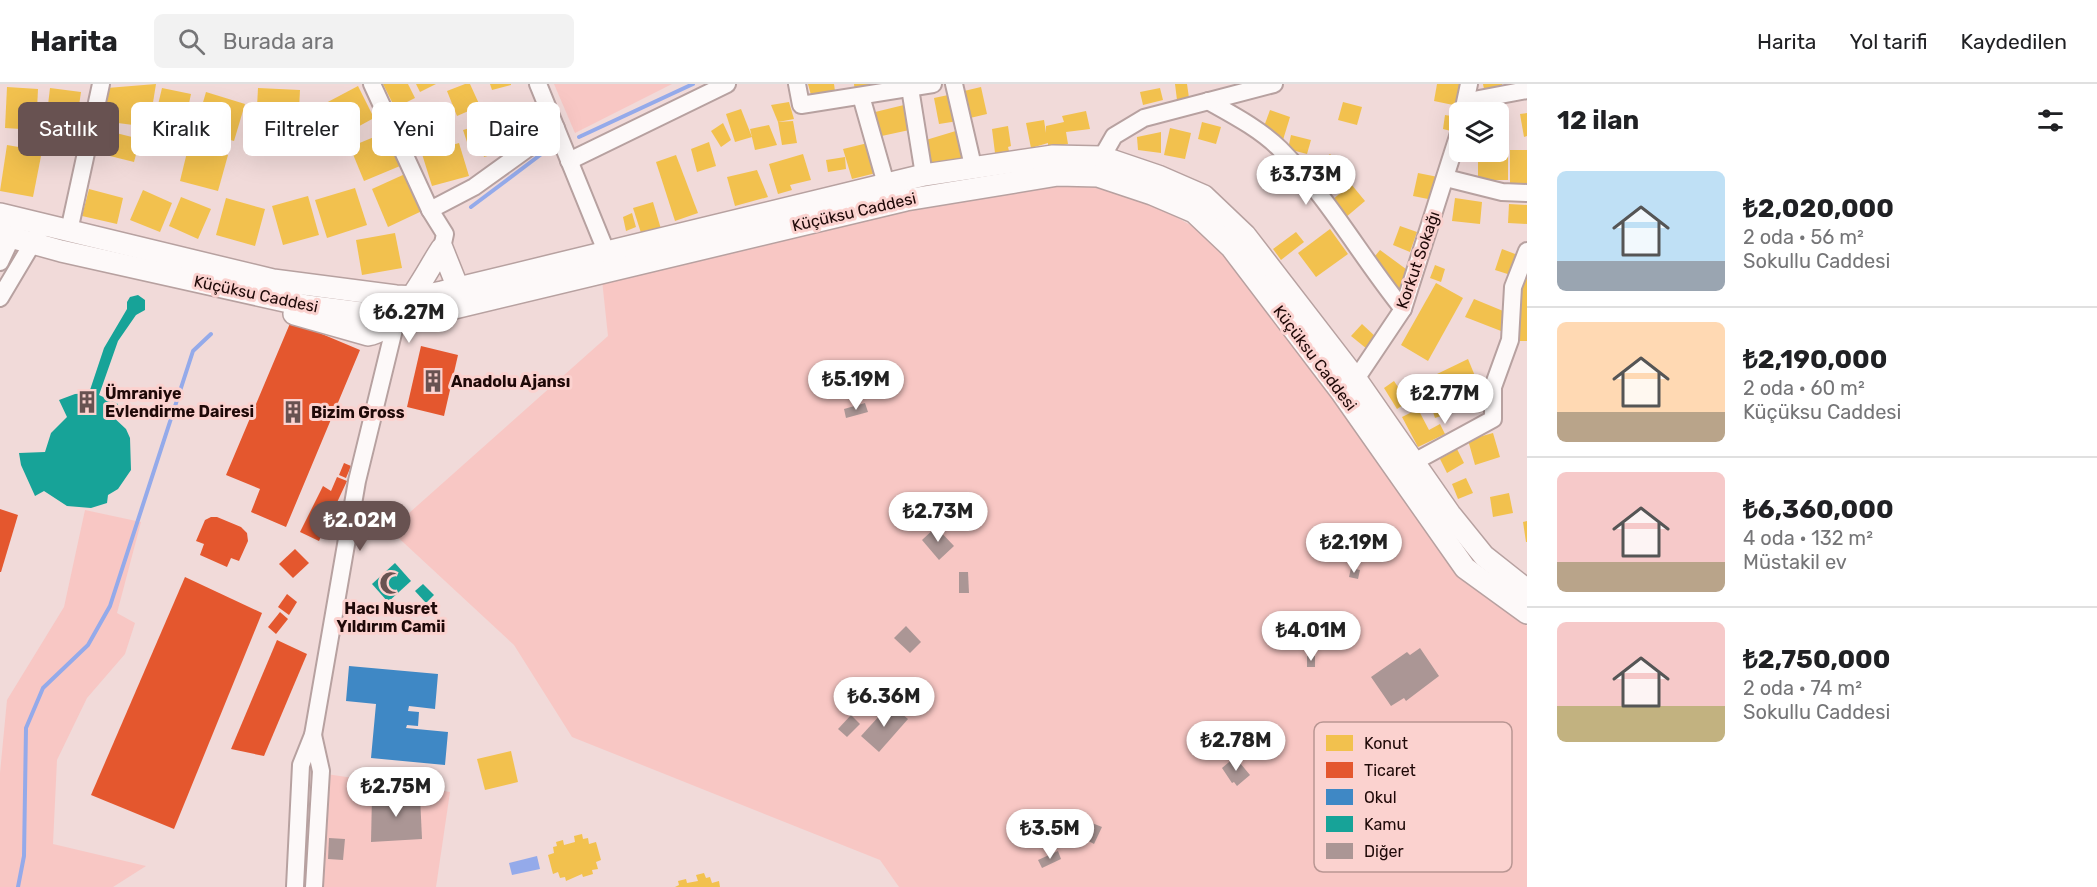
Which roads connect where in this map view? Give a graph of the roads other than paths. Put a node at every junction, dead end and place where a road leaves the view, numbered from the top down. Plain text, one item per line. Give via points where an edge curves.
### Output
1 (101, 84) edge
2 (372, 84) edge
3 (538, 84) edge
4 (727, 84) edge
5 (797, 84) edge
6 (933, 84) edge
7 (954, 84) edge
8 (1274, 84) edge
9 (1470, 84) edge
10 (910, 88) junction
11 (1248, 88) edge
12 (1527, 90) edge
13 (861, 96) junction
14 (1208, 101) junction
15 (545, 102) edge
16 (1466, 102) edge
17 (1474, 102) edge
18 (560, 138) edge
19 (517, 156) edge
20 (1102, 158) junction
21 (569, 161) junction
22 (1451, 162) edge
23 (973, 166) junction
24 (924, 175) junction
25 (1446, 178) junction
26 (886, 184) junction
27 (1527, 193) edge
28 (430, 210) junction
29 (18, 229) edge
30 (69, 231) junction
31 (442, 248) junction
32 (1527, 251) edge
33 (608, 260) junction
34 (0, 262) edge
35 (458, 288) junction
36 (0, 298) edge
37 (267, 299) junction
38 (401, 304) junction
39 (1403, 309) junction
40 (368, 335) junction
41 (387, 364) junction
42 (1349, 386) junction
43 (1414, 462) junction
44 (1527, 590) edge
45 (1527, 614) edge
46 (313, 735) junction
47 (295, 887) edge
48 (314, 887) edge

1 - 30 street
2 - 28 street
3 - 15 street
4 - 21 street
5 - 13 street via 801,105
6 - 10 street
7 - 23 street
8 - 11 street
9 - 16 street
10 - 13 street
10 - 24 street
11 - 14 street
12 - 17 street
13 - 26 street
14 - 20 street via 1144,118 1114,136
14 - 39 street via 1280,148 1325,201
18 - 21 street
19 - 28 street via 474,187
20 - 23 main road, Küçüksu Caddesi via 1053,156
20 - 42 main road, Küçüksu Caddesi via 1204,196 1245,235
21 - 33 street
22 - 25 street, Korkut Sokağı
23 - 24 main road, Küçüksu Caddesi
24 - 26 main road, Küçüksu Caddesi
25 - 27 street via 1502,192
25 - 39 street, Korkut Sokağı
26 - 33 main road, Küçüksu Caddesi
28 - 31 street via 445,234
29 - 30 main road, Küçüksu Caddesi
29 - 34 street
29 - 36 street
29 - 37 main road, Küçüksu Caddesi
30 - 38 main road, Küçüksu Caddesi via 273,280
31 - 35 main road
31 - 38 main road
32 - 43 street via 1514,287 1510,340 1493,387 1493,419
33 - 35 main road, Küçüksu Caddesi
33 - 38 main road, Küçüksu Caddesi via 446,310
33 - 42 main road, Küçüksu Caddesi via 906,200 1058,175 1098,176 1194,212 1231,247
35 - 38 main road, Küçüksu Caddesi
37 - 38 main road, Küçüksu Caddesi
37 - 40 main road via 303,318
38 - 40 main road via 386,329
38 - 41 street
39 - 42 street, Korkut Sokağı
40 - 41 street
41 - 46 street via 357,481
42 - 43 main road, Küçüksu Caddesi
42 - 45 main road, Küçüksu Caddesi via 1465,568
43 - 44 main road, Küçüksu Caddesi via 1485,556
46 - 47 street via 301,765
46 - 48 street via 321,771

